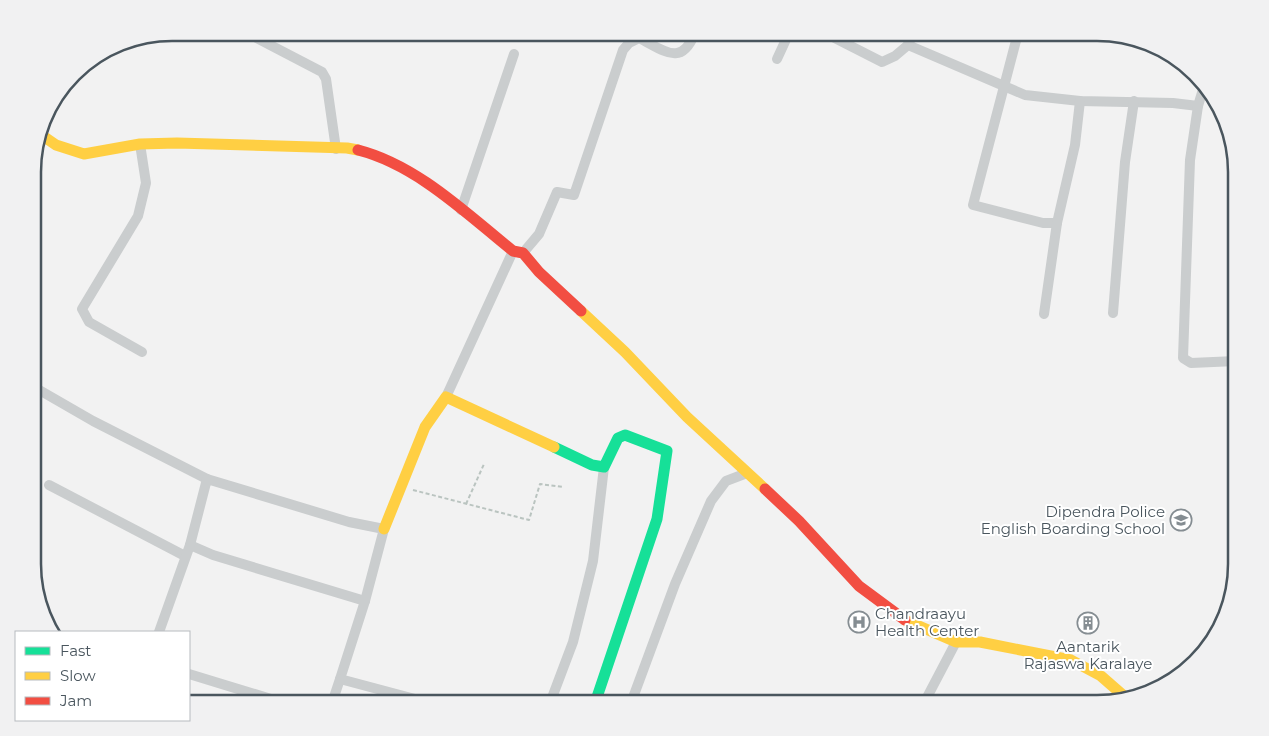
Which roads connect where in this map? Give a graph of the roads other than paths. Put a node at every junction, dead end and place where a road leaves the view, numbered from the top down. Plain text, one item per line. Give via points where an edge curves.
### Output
1 (632, 41) edge
2 (647, 41) edge
3 (691, 41) edge
4 (785, 41) edge
5 (848, 41) edge
6 (909, 41) edge
7 (1016, 41) edge
8 (266, 42) edge
9 (908, 45) junction
10 (514, 54) dead end
11 (777, 58) dead end
12 (1004, 88) junction
13 (1202, 93) edge
14 (1080, 101) junction
15 (1134, 101) junction
16 (1198, 106) junction
17 (46, 138) edge
18 (140, 144) junction
19 (336, 149) junction
20 (461, 210) junction
21 (1057, 222) junction
22 (518, 252) junction
23 (1044, 314) dead end
24 (1114, 314) dead end
25 (142, 352) dead end
26 (1227, 361) edge
27 (41, 391) edge
28 (446, 397) junction
29 (604, 467) junction
30 (747, 473) junction
31 (206, 479) junction
32 (49, 485) dead end
33 (384, 530) junction
34 (190, 545) junction
35 (185, 556) junction
36 (365, 601) junction
37 (159, 631) edge
38 (956, 642) junction
39 (190, 674) edge
40 (340, 679) junction
41 (1121, 692) edge
42 (929, 694) edge
43 (255, 695) edge
44 (335, 695) edge
45 (399, 695) edge
46 (553, 695) edge
47 (598, 695) edge
48 (634, 695) edge

1 - 22 street via 622,50 574,195 557,192 539,234
2 - 3 street via 674,54 683,52
4 - 11 street
5 - 9 street via 882,62
6 - 9 street
7 - 12 street
8 - 19 street via 322,72 326,79
9 - 12 street
10 - 20 street
12 - 14 street via 1025,96
12 - 21 street via 974,205 1043,222
13 - 16 street
14 - 15 street
14 - 21 street
15 - 16 street
15 - 24 street via 1125,162
16 - 26 street via 1186,216 1183,358 1191,363
17 - 18 street via 84,154
18 - 19 street via 247,144
18 - 25 street via 146,182 138,216 82,309 90,322
19 - 20 street via 351,148 374,155 420,180
20 - 22 street
21 - 23 street
22 - 28 street
22 - 30 street
27 - 31 street
28 - 29 street via 592,465
28 - 33 street via 425,428
29 - 46 street via 593,561 573,642
29 - 47 street via 618,438 625,435 667,451 657,519
30 - 38 street via 799,521 859,586 908,623
30 - 48 street via 726,481 711,501 675,584
31 - 33 street
31 - 34 street
32 - 35 street
33 - 36 street
34 - 35 street
34 - 36 street via 213,555
35 - 37 street
36 - 40 street
38 - 41 street via 980,642 1071,660 1102,676
38 - 42 street
39 - 43 street
40 - 44 street
40 - 45 street

